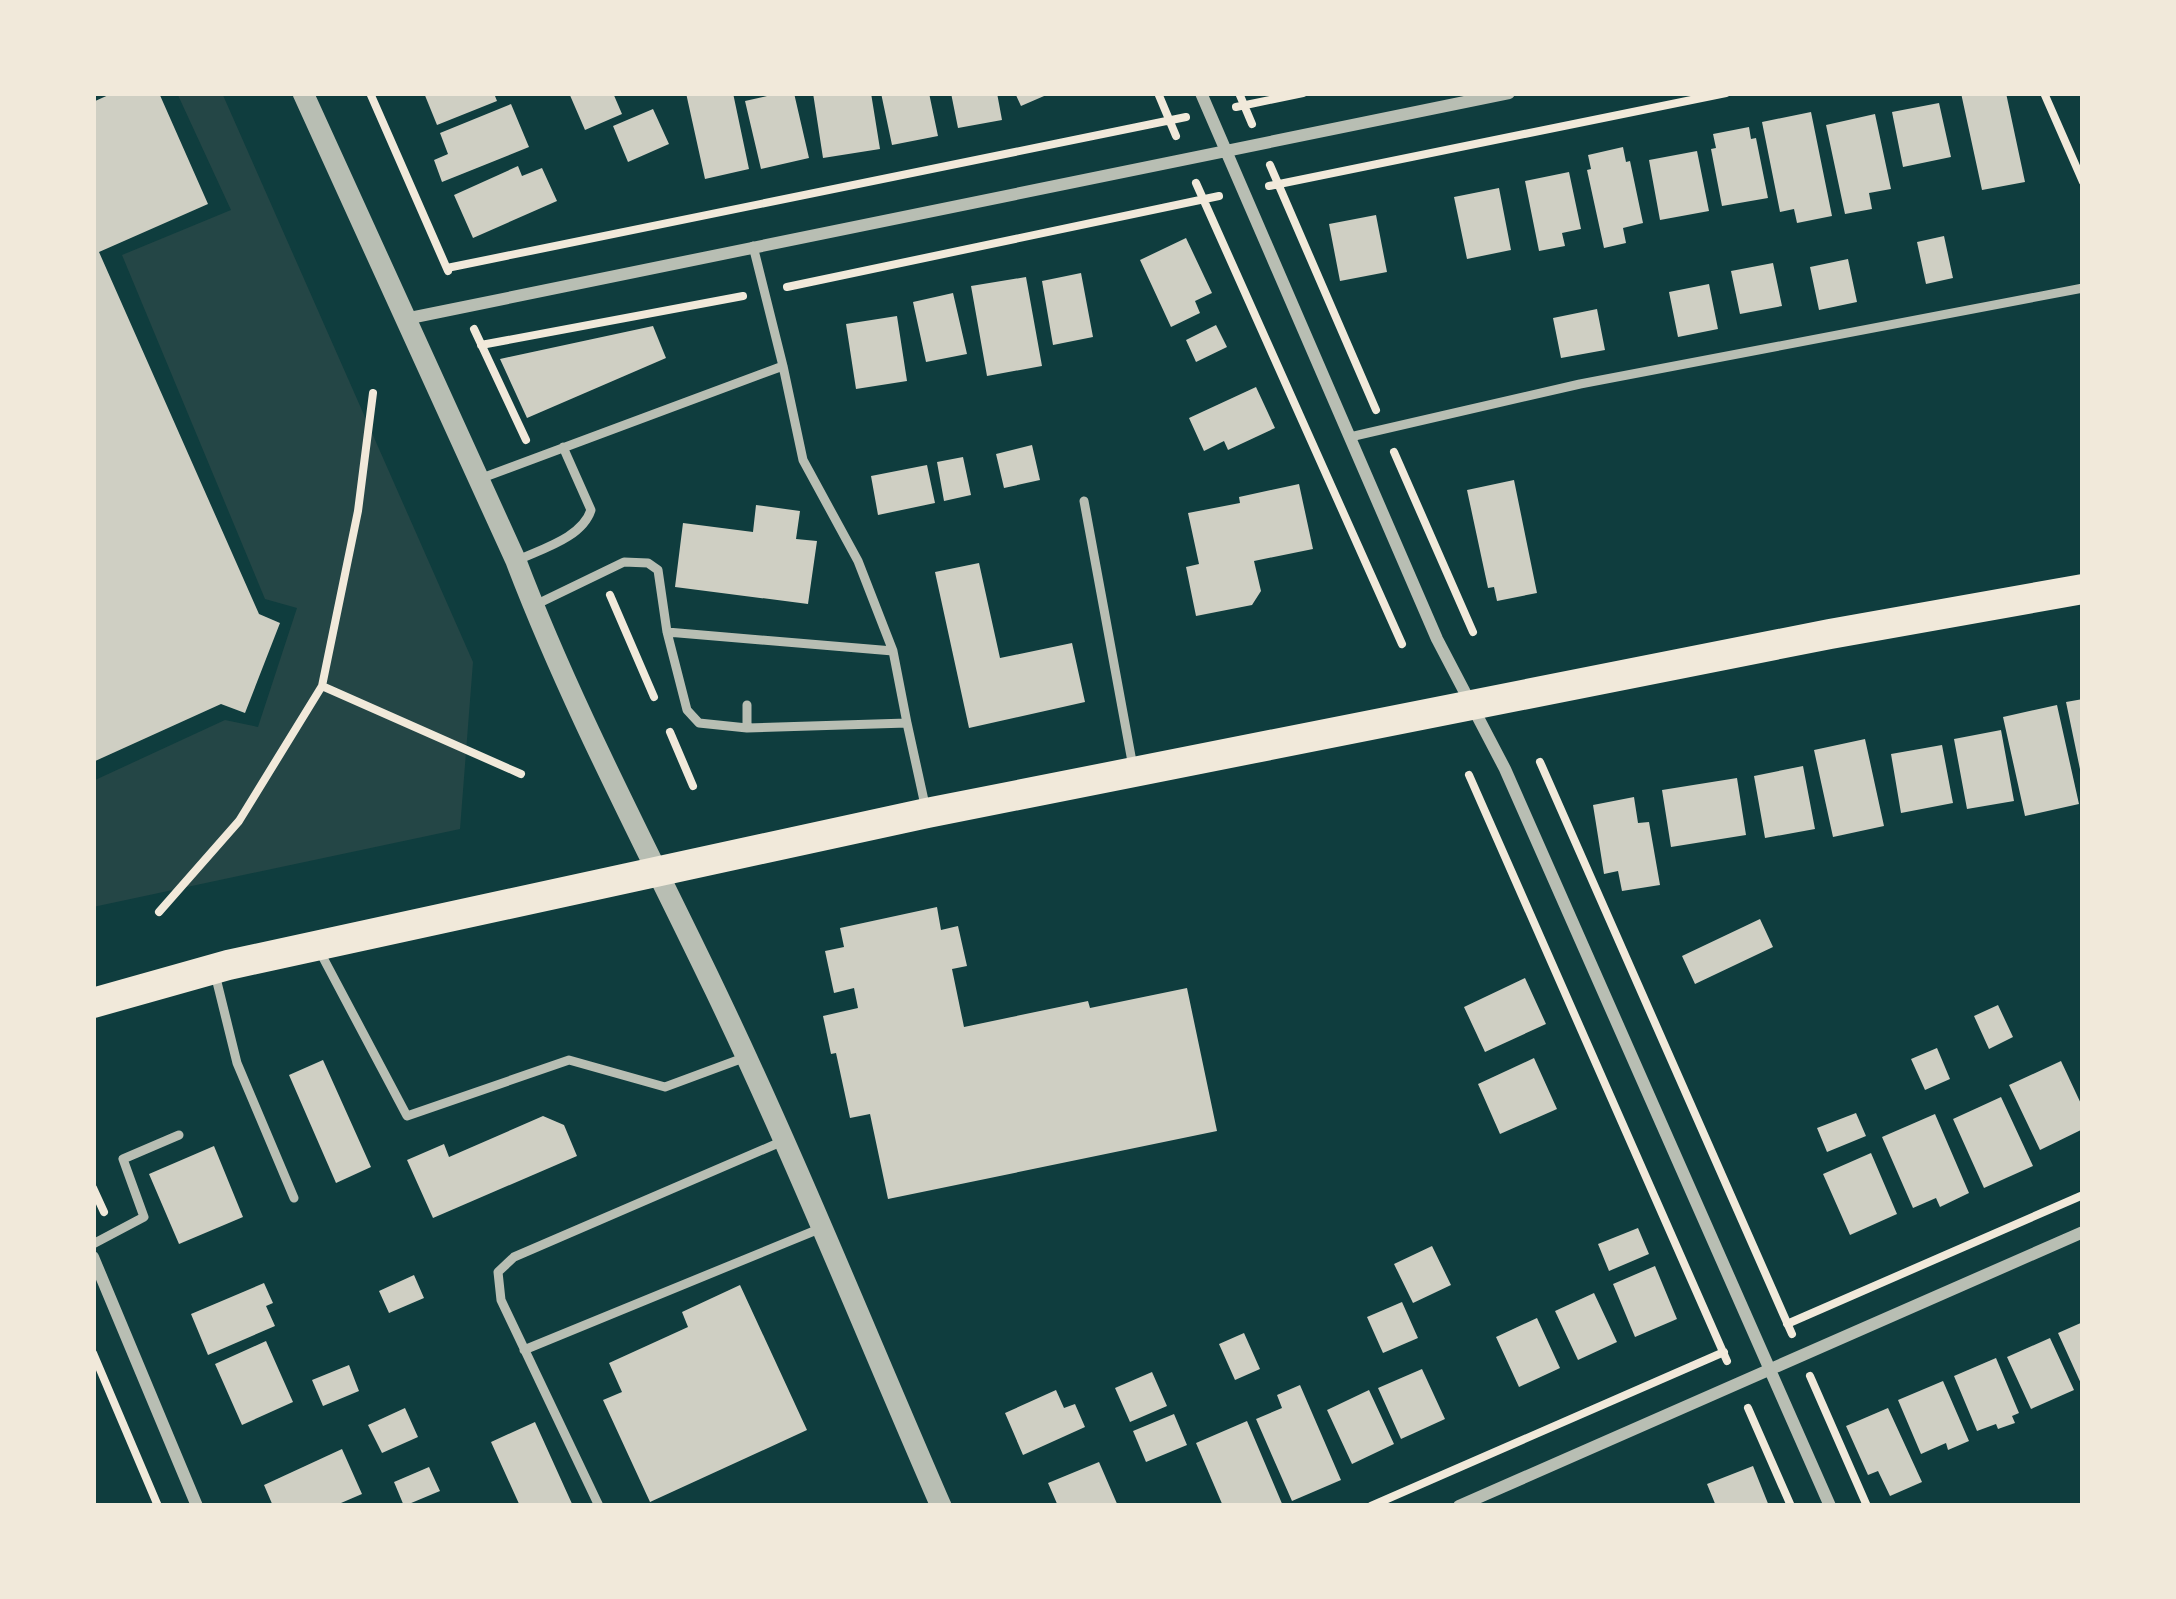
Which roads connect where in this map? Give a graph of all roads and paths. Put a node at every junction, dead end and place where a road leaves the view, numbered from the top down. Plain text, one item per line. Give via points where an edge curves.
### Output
1 (303, 93) edge
2 (1158, 93) edge
3 (1201, 93) edge
4 (1239, 93) edge
5 (1303, 93) edge
6 (1509, 93) edge
7 (1726, 93) edge
8 (2044, 93) edge
9 (1244, 105) junction
10 (1209, 112) junction
11 (1169, 120) junction
12 (1260, 143) junction
13 (1225, 150) junction
14 (1186, 158) junction
15 (2083, 182) edge
16 (1278, 184) junction
17 (1243, 191) junction
18 (1203, 199) junction
19 (753, 246) junction
20 (447, 268) dead end
21 (2083, 288) edge
22 (764, 292) junction
23 (405, 319) junction
24 (481, 346) dead end
25 (783, 366) junction
26 (373, 392) dead end
27 (1384, 429) junction
28 (1350, 437) junction
29 (563, 448) junction
30 (477, 479) junction
31 (1084, 501) dead end
32 (516, 561) junction
33 (2083, 589) edge
34 (533, 606) junction
35 (667, 632) junction
36 (1473, 632) dead end
37 (745, 640) junction
38 (794, 644) junction
39 (1402, 644) dead end
40 (892, 652) junction
41 (746, 656) dead end
42 (794, 660) dead end
43 (322, 686) junction
44 (1471, 704) junction
45 (747, 705) dead end
46 (795, 710) dead end
47 (907, 723) junction
48 (794, 727) junction
49 (747, 728) junction
50 (1540, 761) dead end
51 (1134, 772) junction
52 (521, 774) dead end
53 (1469, 775) dead end
54 (927, 813) junction
55 (657, 872) junction
56 (159, 912) dead end
57 (316, 945) junction
58 (214, 968) junction
59 (93, 1003) edge
60 (746, 1058) junction
61 (179, 1135) dead end
62 (783, 1141) junction
63 (2083, 1196) edge
64 (294, 1198) dead end
65 (823, 1228) junction
66 (2083, 1232) edge
67 (93, 1244) edge
68 (93, 1258) edge
69 (1788, 1324) junction
70 (1756, 1338) junction
71 (524, 1350) junction
72 (1724, 1352) junction
73 (93, 1353) edge
74 (1801, 1356) junction
75 (1769, 1369) junction
76 (1737, 1383) junction
77 (158, 1506) edge
78 (197, 1506) edge
79 (599, 1506) edge
80 (941, 1506) edge
81 (1371, 1506) edge
82 (1459, 1506) edge
83 (1791, 1506) edge
84 (1830, 1506) edge
85 (1867, 1506) edge

1 - 23 street
2 - 11 path
3 - 10 street
4 - 9 path
5 - 9 path
6 - 12 street
7 - 16 path
8 - 15 path
9 - 10 path
9 - 12 path
10 - 11 path
10 - 13 street
11 - 14 path
11 - 20 path
12 - 13 street
12 - 16 path
13 - 14 street
13 - 17 street
14 - 18 path
14 - 19 street
16 - 17 path
16 - 27 path
17 - 18 path
17 - 28 street
18 - 22 path
18 - 39 path
19 - 22 lane
19 - 23 street
21 - 27 lane
22 - 24 path
22 - 25 lane
23 - 30 street
25 - 29 lane
25 - 40 lane via 803,460 858,561
26 - 43 path
27 - 28 lane
27 - 36 path
28 - 44 street
29 - 30 lane
29 - 32 lane via 591,510 588,520
30 - 32 street
31 - 51 lane
32 - 34 street
33 - 44 main road
34 - 35 lane via 624,562 648,563 658,571
34 - 55 street
35 - 37 lane
35 - 49 lane via 687,710 699,723
37 - 38 lane
37 - 41 lane
38 - 40 lane
38 - 42 lane
40 - 47 lane
43 - 52 path
43 - 56 path via 239,821
44 - 51 main road
44 - 70 street
45 - 49 lane
46 - 48 lane
47 - 48 lane
47 - 54 lane
48 - 49 lane
50 - 69 path
51 - 54 main road
53 - 72 path
54 - 55 main road
55 - 57 main road
55 - 60 street
57 - 58 main road
57 - 60 lane via 407,1116 569,1060 665,1087
58 - 59 main road
58 - 64 lane via 237,1063
60 - 62 street
61 - 67 lane via 123,1159 144,1217
62 - 65 street
62 - 71 lane via 514,1257 498,1272 500,1300
63 - 69 path
65 - 71 lane
65 - 80 street
66 - 74 street
68 - 78 street
69 - 70 path
69 - 74 path
70 - 72 path
70 - 75 street
71 - 79 lane
72 - 76 path
72 - 81 path
73 - 77 path
74 - 75 street
74 - 85 path
75 - 76 street
75 - 84 street
76 - 82 street
76 - 83 path

